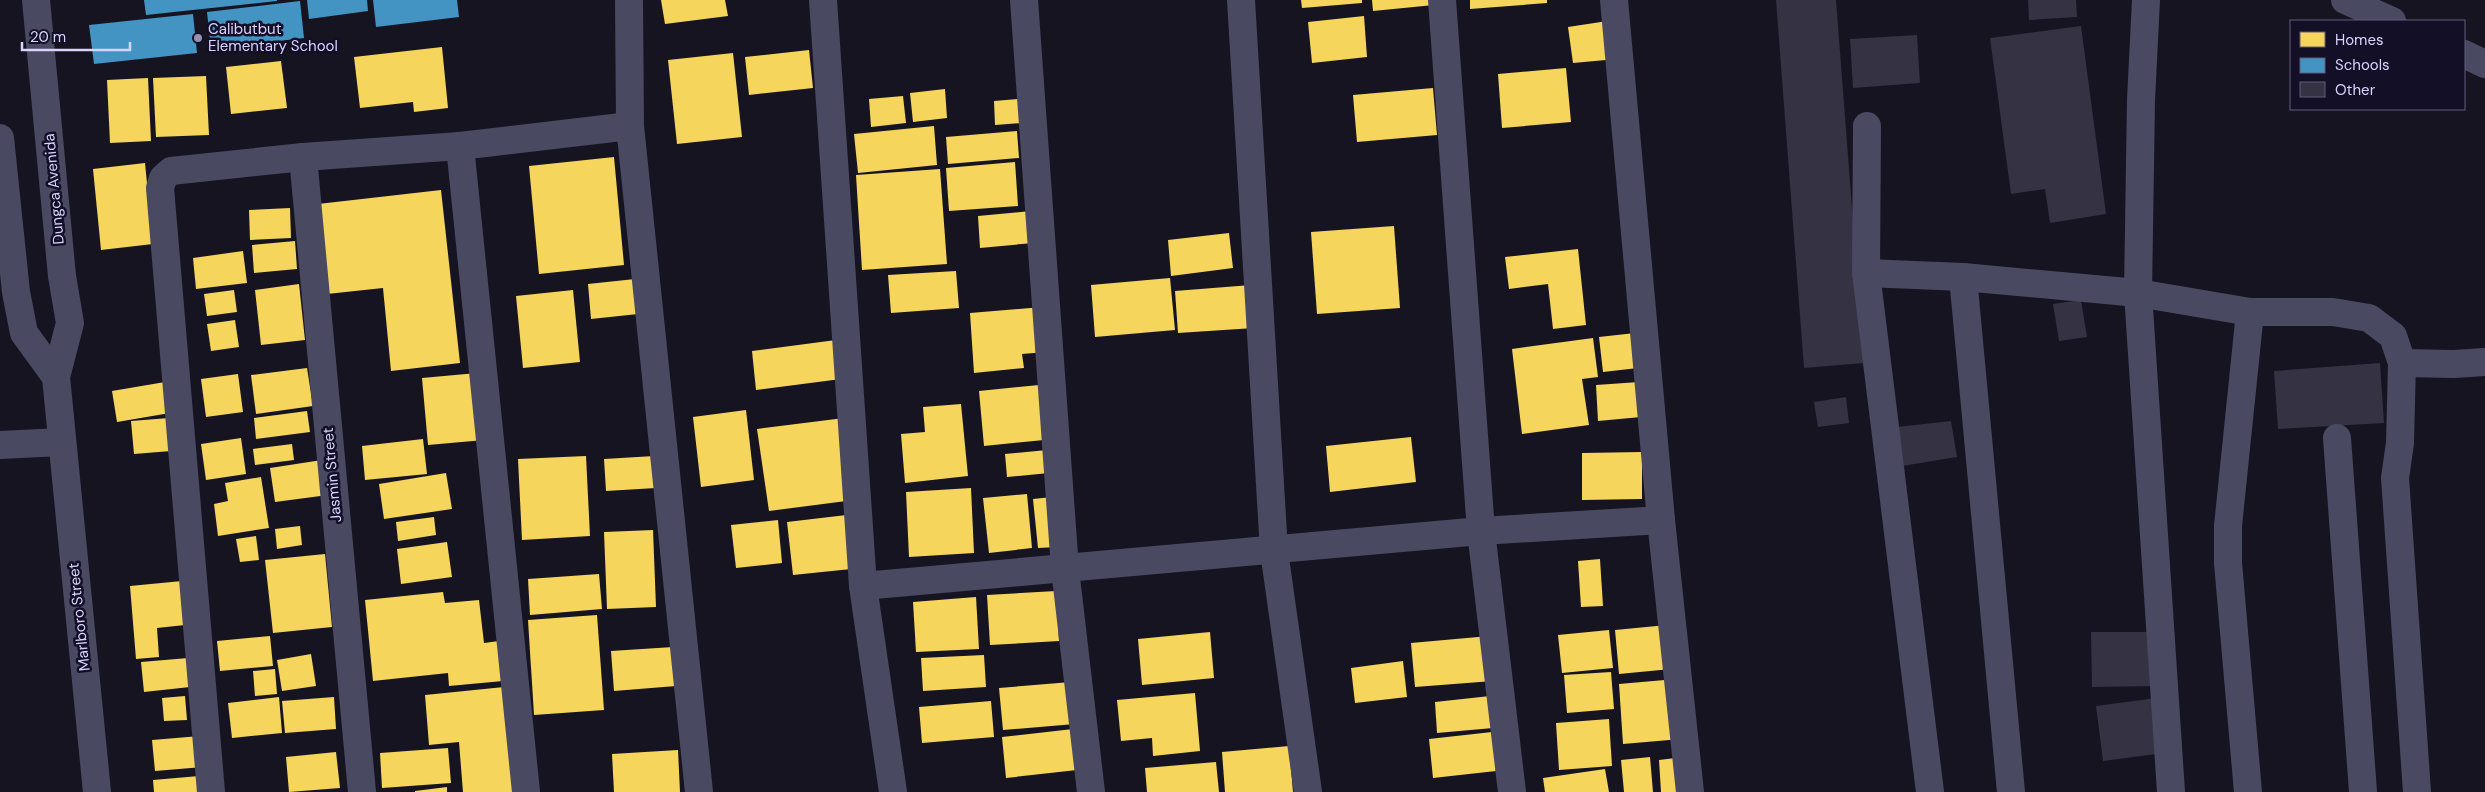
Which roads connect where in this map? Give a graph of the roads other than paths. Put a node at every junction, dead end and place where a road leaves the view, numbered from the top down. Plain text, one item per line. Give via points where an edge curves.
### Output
1 (36, 0) edge
2 (630, 0) edge
3 (823, 0) edge
4 (1024, 0) edge
5 (1240, 0) edge
6 (1442, 0) edge
7 (1614, 0) edge
8 (2146, 0) edge
9 (2345, 0) edge
10 (2390, 20) edge
11 (2465, 54) edge
12 (2485, 64) edge
13 (630, 126) junction
14 (1867, 126) dead end
15 (0, 138) edge
16 (460, 146) junction
17 (303, 157) junction
18 (1866, 273) junction
19 (1963, 277) junction
20 (2138, 293) junction
21 (2250, 312) junction
22 (2485, 362) edge
23 (2402, 363) junction
24 (56, 377) junction
25 (2337, 438) dead end
26 (61, 442) junction
27 (0, 445) edge
28 (1662, 520) junction
29 (1481, 531) junction
30 (1274, 551) junction
31 (1065, 569) junction
32 (863, 586) junction
33 (97, 792) edge
34 (211, 792) edge
35 (362, 792) edge
36 (526, 792) edge
37 (699, 792) edge
38 (893, 792) edge
39 (1091, 792) edge
40 (1308, 792) edge
41 (1512, 792) edge
42 (1690, 792) edge
43 (1930, 792) edge
44 (2011, 792) edge
45 (2171, 792) edge
46 (2248, 792) edge
47 (2363, 792) edge
48 (2417, 792) edge

1 - 24 street, Dungca Avenida via 62,276 70,323
2 - 13 street
3 - 32 street
4 - 31 street
5 - 30 street
6 - 29 street
7 - 28 street
8 - 20 street
9 - 10 street
11 - 12 street
13 - 16 street
13 - 37 street
14 - 18 street
15 - 24 street via 16,292 24,333
16 - 17 street
16 - 36 street
17 - 34 street via 171,171 160,182
17 - 35 street, Jasmin Street
18 - 19 street
18 - 43 street
19 - 20 street
19 - 44 street
20 - 21 street
20 - 45 street
21 - 23 street via 2334,312 2369,318 2393,336
21 - 46 street via 2228,526 2228,563
22 - 23 street
23 - 48 street via 2396,478
24 - 26 street, Dungca Avenida
25 - 47 street
26 - 27 street
26 - 33 street, Marlboro Street
28 - 29 street
28 - 42 street
29 - 30 street
29 - 41 street
30 - 31 street
30 - 40 street
31 - 32 street
31 - 39 street
32 - 38 street

